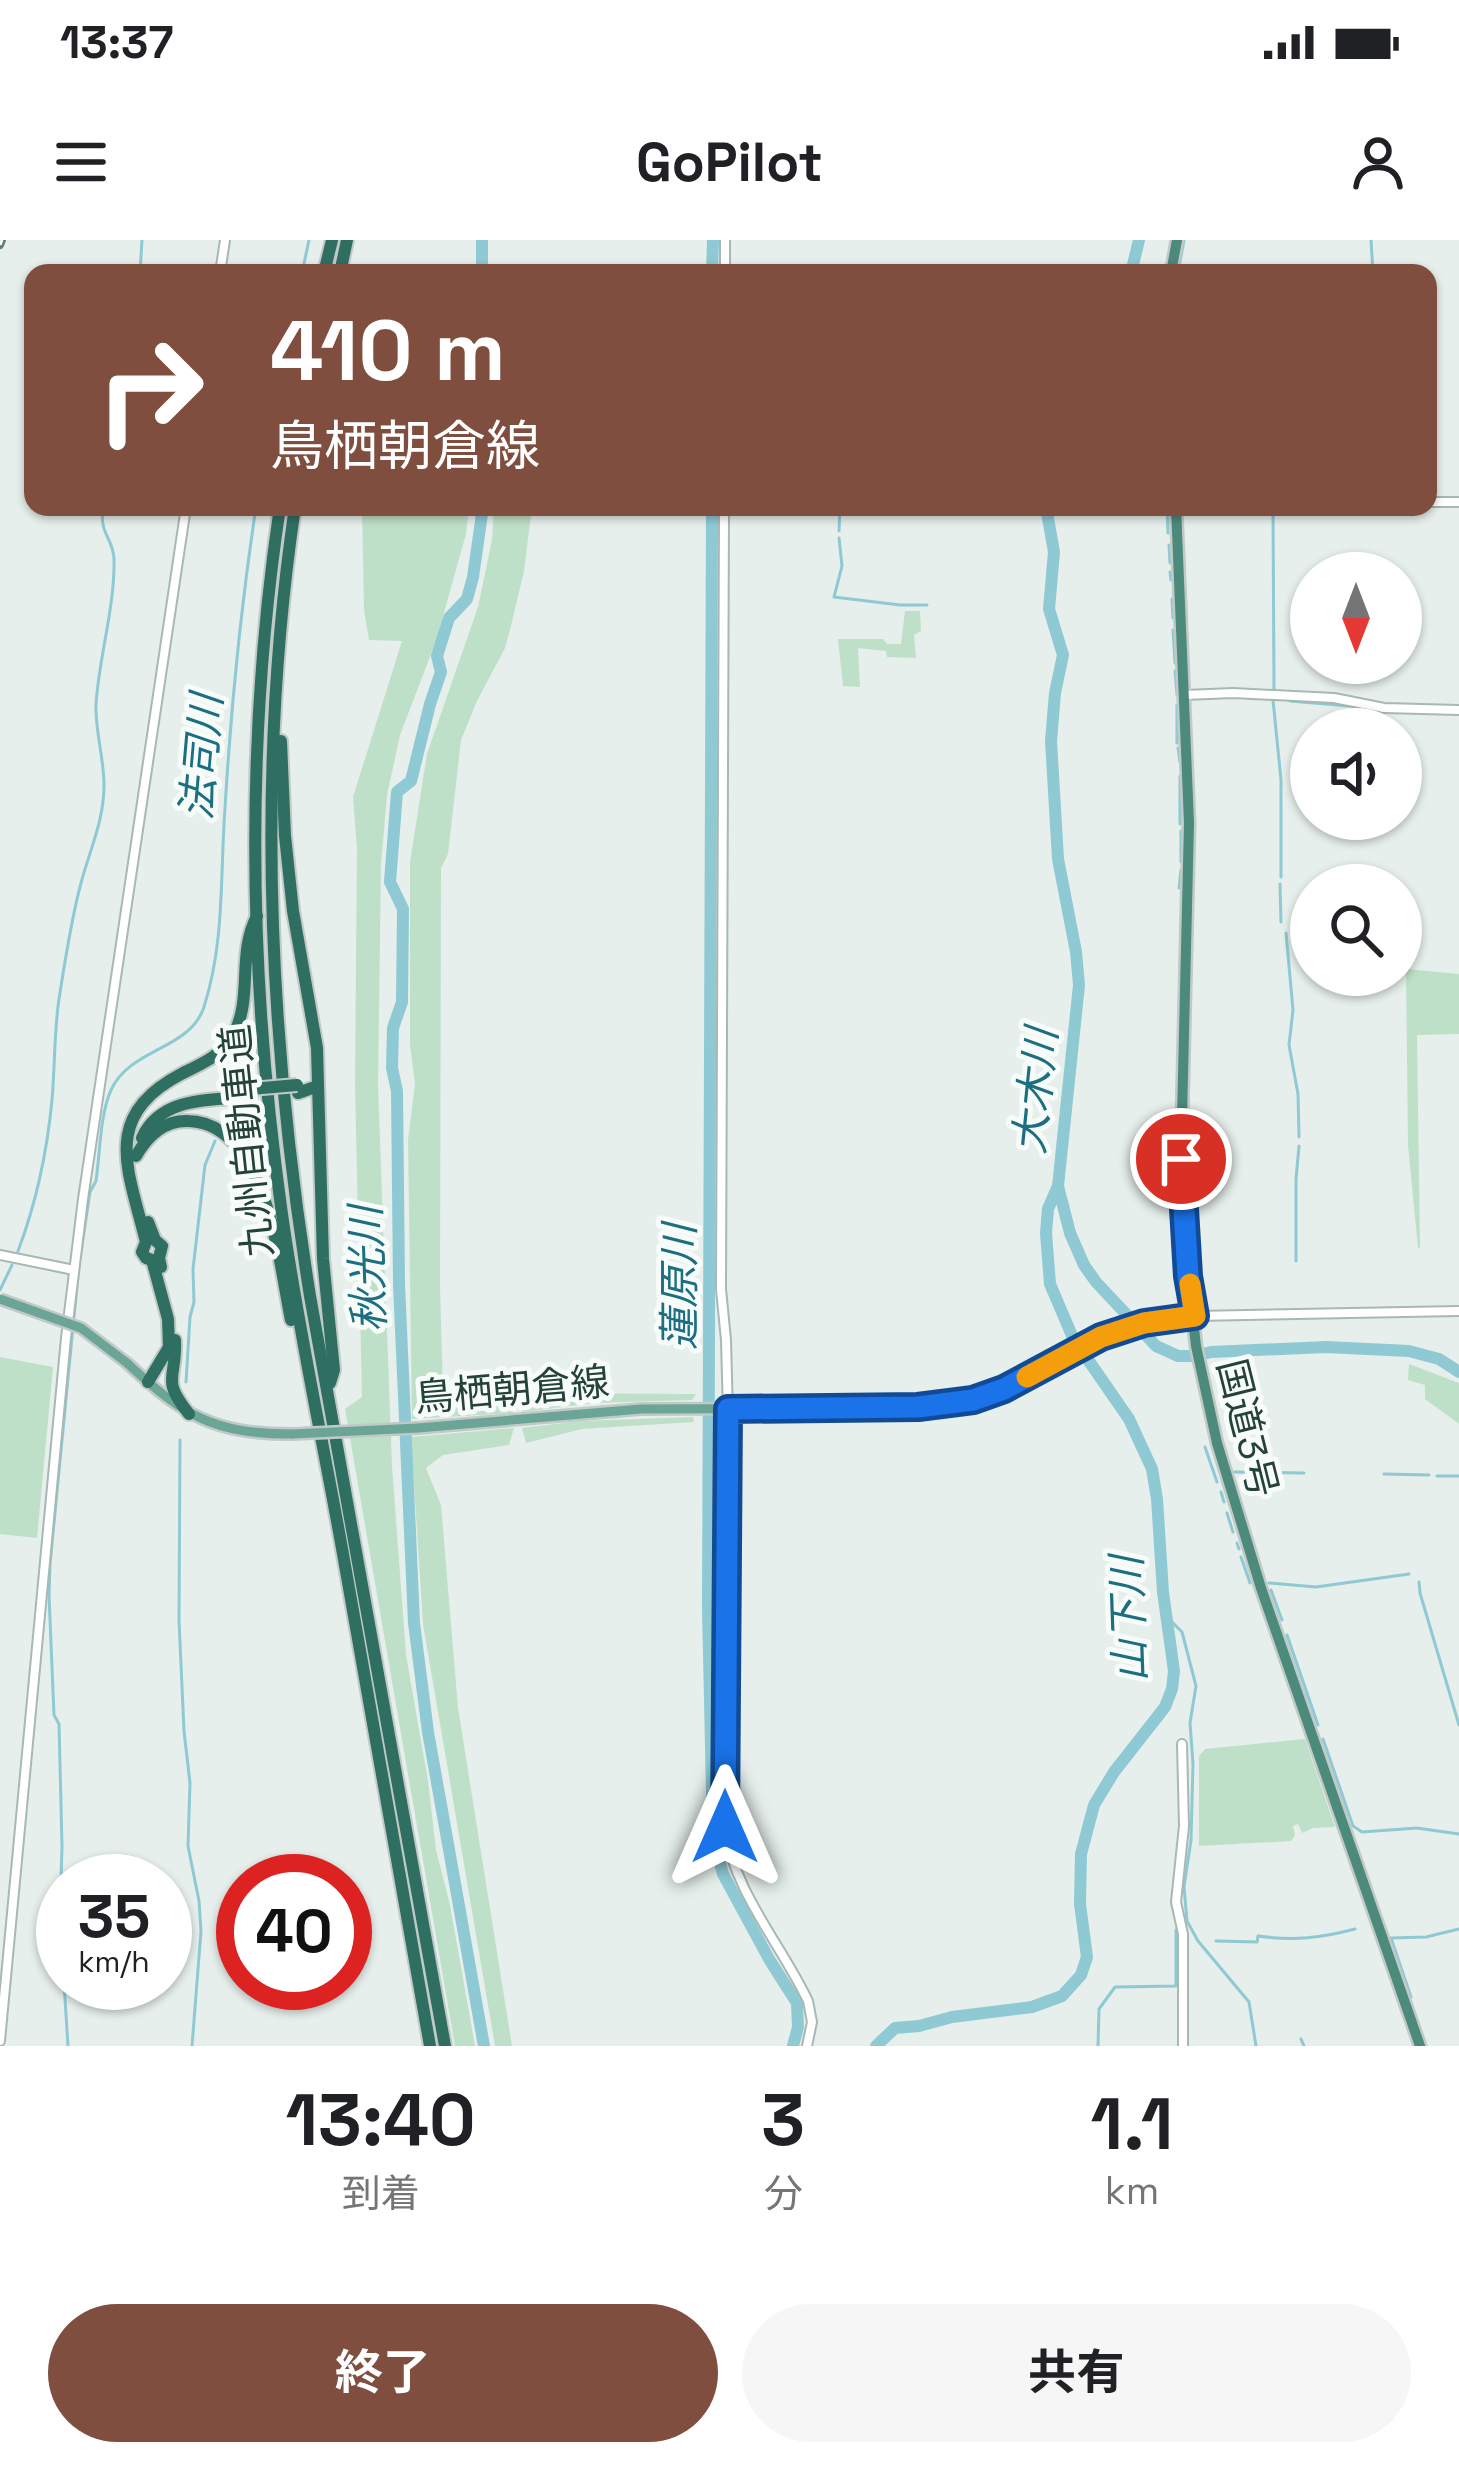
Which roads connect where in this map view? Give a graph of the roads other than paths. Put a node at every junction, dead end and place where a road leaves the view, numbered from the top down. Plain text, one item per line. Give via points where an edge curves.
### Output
1 (185, 516) edge
2 (279, 516) edge
3 (295, 516) edge
4 (724, 516) edge
5 (1176, 516) edge
6 (278, 680) junction
7 (1185, 694) junction
8 (1459, 710) edge
9 (258, 915) junction
10 (318, 1086) junction
11 (251, 1093) junction
12 (136, 1156) junction
13 (131, 1179) junction
14 (150, 1241) junction
15 (0, 1255) edge
16 (156, 1259) junction
17 (74, 1270) junction
18 (0, 1299) edge
19 (1459, 1311) edge
20 (1195, 1316) junction
21 (176, 1347) junction
22 (148, 1382) junction
23 (328, 1391) junction
24 (728, 1409) junction
25 (189, 1414) junction
26 (332, 1490) junction
27 (1182, 1744) dead end
28 (0, 2041) edge
29 (430, 2046) edge
30 (445, 2046) edge
31 (806, 2046) edge
32 (1183, 2046) edge
33 (1420, 2046) edge

1 - 17 street
2 - 9 highway, 九州自動車道 via 258,749
3 - 6 highway, 九州自動車道
4 - 24 street via 721,1289
5 - 7 highway, 国道3号
6 - 10 highway via 285,836
6 - 23 highway, 九州自動車道 via 272,896 280,1061
7 - 8 street
7 - 20 highway, 国道3号 via 1181,1159
9 - 13 highway via 247,936 234,1034 137,1107 127,1135
9 - 26 highway, 九州自動車道 via 282,1216
10 - 11 highway, bridge
10 - 23 highway via 334,1370
11 - 12 highway via 171,1107 144,1131
11 - 13 highway via 191,1094 150,1112 135,1134
12 - 14 highway
12 - 26 highway via 146,1138 190,1120 228,1136 250,1165
13 - 14 highway
14 - 16 highway via 162,1246
15 - 17 street
16 - 21 highway
16 - 22 highway via 169,1347
17 - 28 street
18 - 22 main road, 鳥栖朝倉線, bridge via 81,1328
19 - 20 street
20 - 24 main road, 鳥栖朝倉線 via 1101,1337 973,1400
20 - 33 highway, 国道3号 via 1227,1480
21 - 22 highway
21 - 25 highway via 170,1384
22 - 25 main road, 鳥栖朝倉線
23 - 30 highway, 九州自動車道
24 - 25 main road, 鳥栖朝倉線, bridge via 293,1433 235,1430
24 - 31 street via 727,1842 808,2001
26 - 29 highway, 九州自動車道
27 - 32 street via 1176,1902

